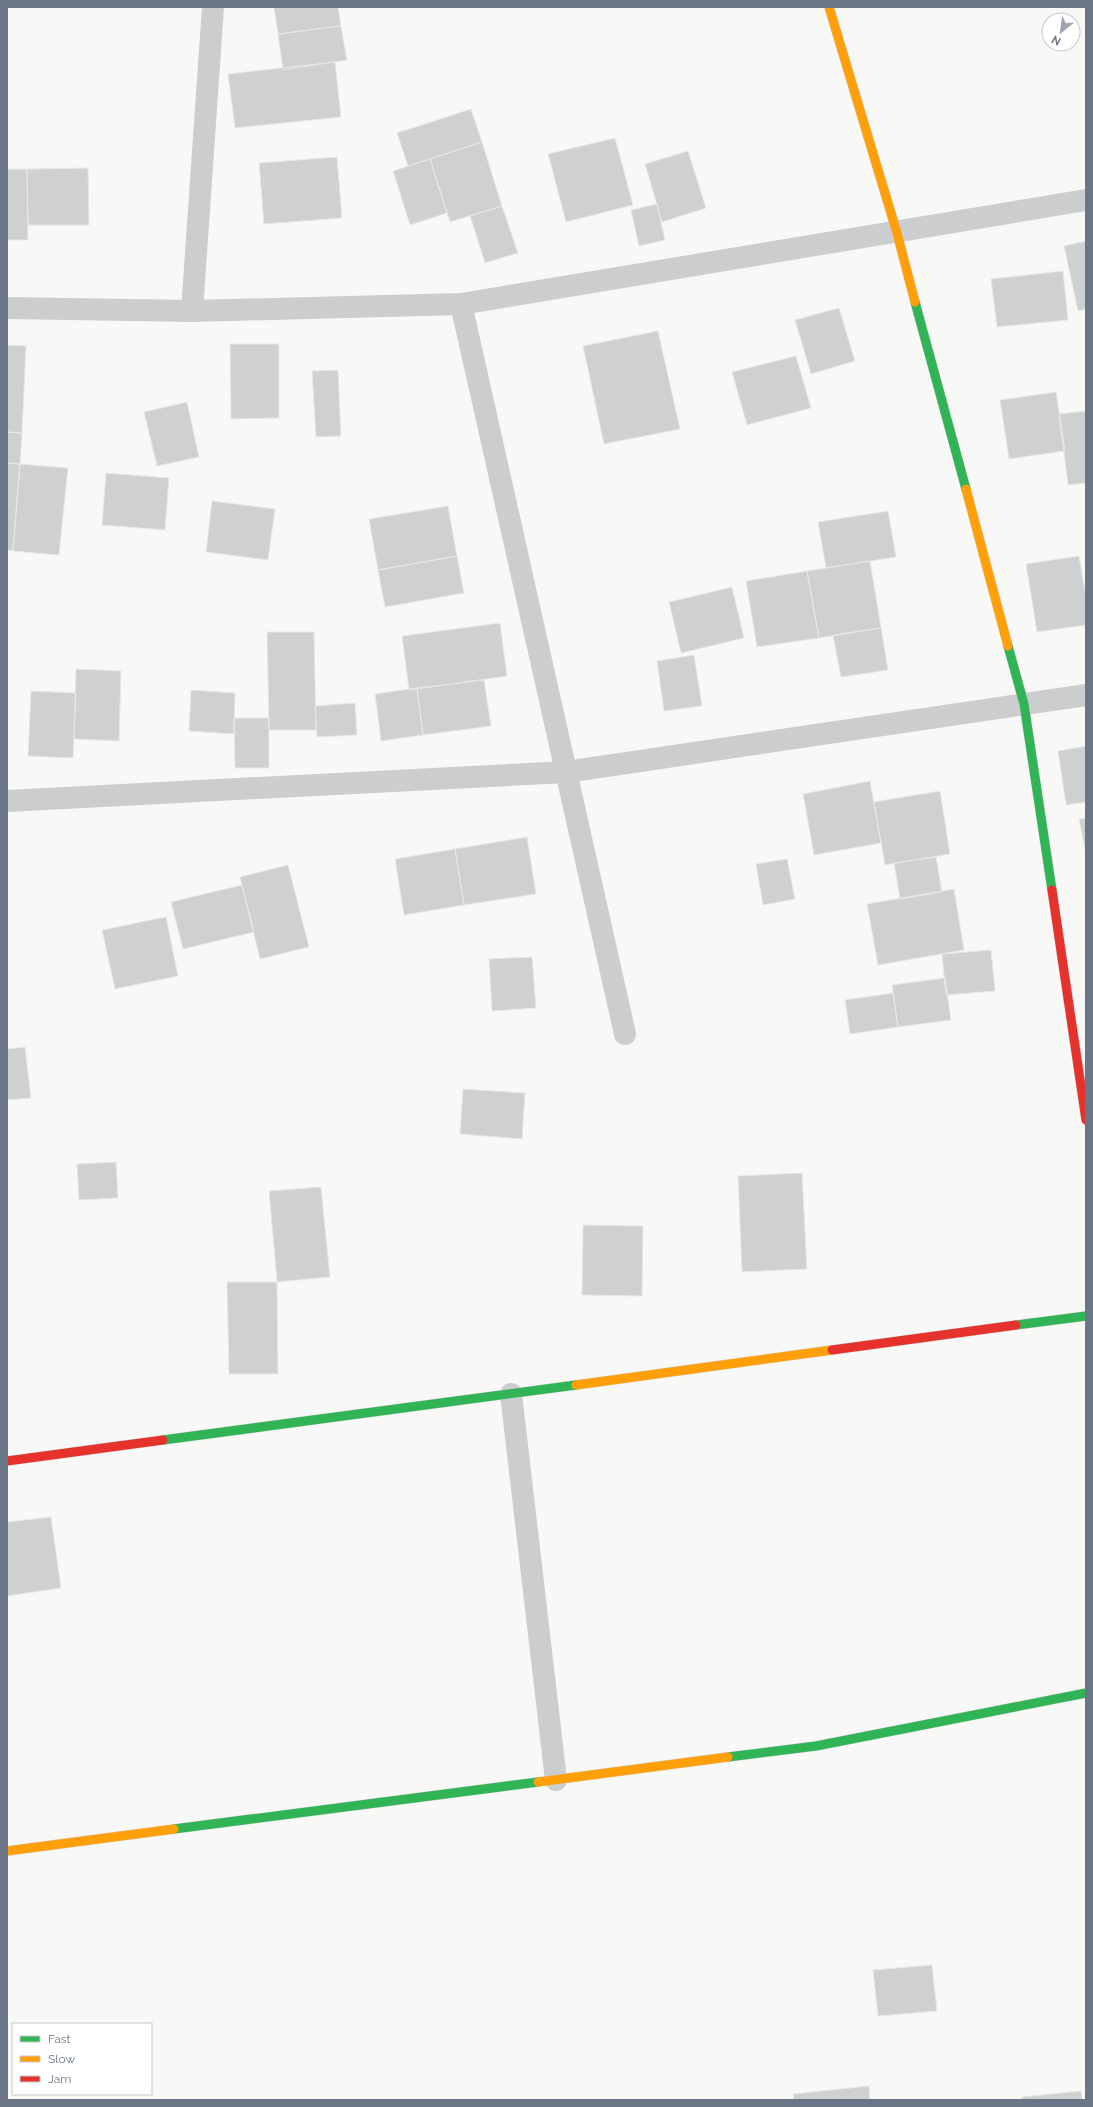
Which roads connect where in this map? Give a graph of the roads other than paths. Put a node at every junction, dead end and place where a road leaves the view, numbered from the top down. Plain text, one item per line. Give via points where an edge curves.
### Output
1 (213, 7) edge
2 (829, 7) edge
3 (1086, 200) edge
4 (897, 233) junction
5 (461, 304) junction
6 (7, 308) edge
7 (192, 311) junction
8 (1086, 695) edge
9 (1024, 704) junction
10 (566, 772) junction
11 (7, 801) edge
12 (625, 1034) dead end
13 (1086, 1120) edge
14 (1086, 1316) edge
15 (511, 1394) junction
16 (7, 1461) edge
17 (1086, 1693) edge
18 (556, 1780) junction
19 (7, 1852) edge

1 - 7 street
2 - 4 street
3 - 4 street
4 - 5 street
4 - 9 street
5 - 7 street
5 - 10 street
6 - 7 street
8 - 9 street
9 - 10 street
9 - 13 street
10 - 11 street
10 - 12 street
14 - 15 street
15 - 16 street
15 - 18 street
17 - 18 street via 816,1746
18 - 19 street

